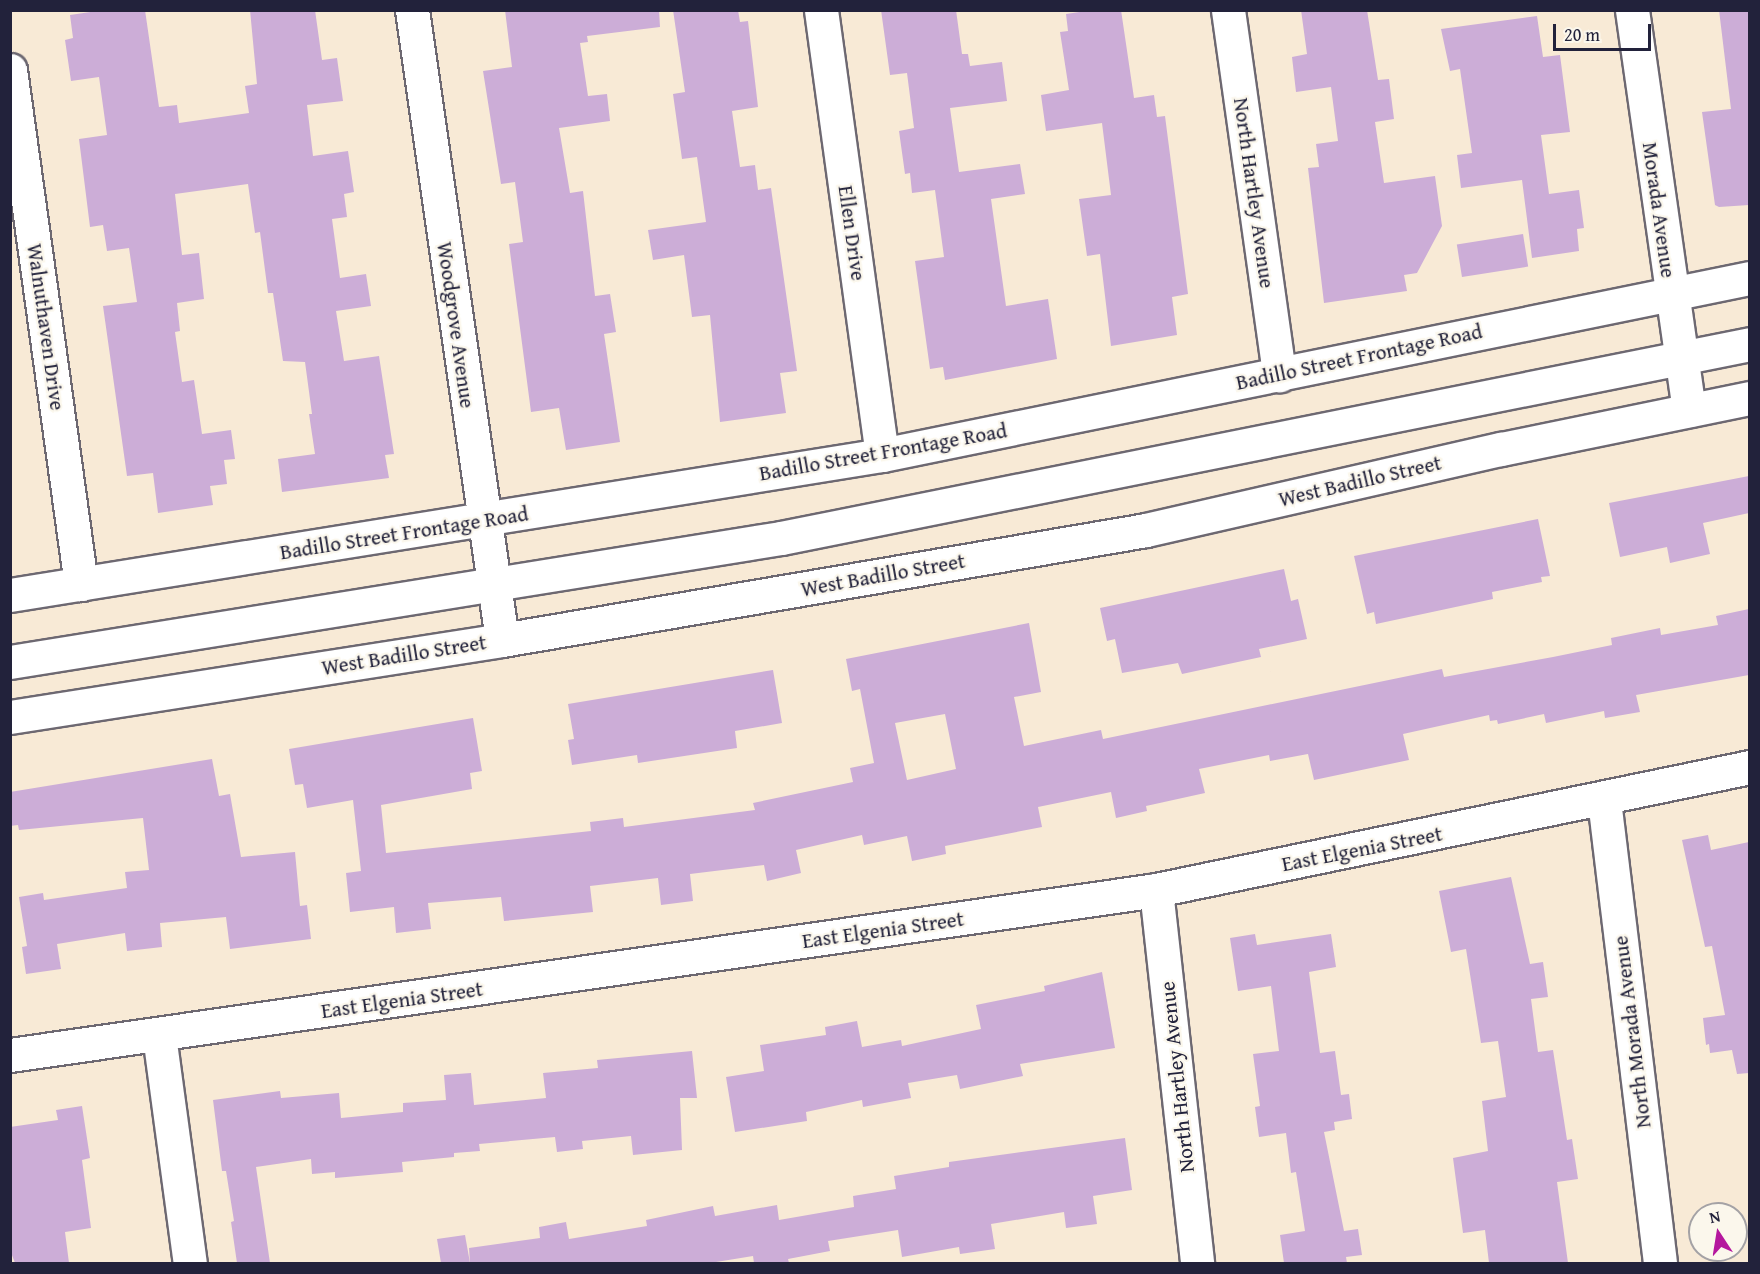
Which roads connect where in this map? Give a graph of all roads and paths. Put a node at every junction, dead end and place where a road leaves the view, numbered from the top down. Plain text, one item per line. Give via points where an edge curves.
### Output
1 (412, 10) edge
2 (821, 10) edge
3 (1228, 10) edge
4 (1632, 10) edge
5 (10, 70) edge
6 (1749, 278) edge
7 (1671, 291) junction
8 (1749, 344) edge
9 (1680, 359) junction
10 (1279, 375) junction
11 (1749, 398) edge
12 (1689, 410) junction
13 (882, 455) junction
14 (483, 521) junction
15 (81, 584) junction
16 (494, 586) junction
17 (10, 595) edge
18 (502, 640) junction
19 (10, 662) edge
20 (10, 717) edge
21 (1749, 767) edge
22 (1604, 800) junction
23 (1156, 890) junction
24 (159, 1035) junction
25 (10, 1055) edge
26 (190, 1263) edge
27 (1197, 1263) edge
28 (1660, 1263) edge

1 - 14 street, Woodgrove Avenue
2 - 13 street, Ellen Drive
3 - 10 street, North Hartley Avenue
4 - 7 street, Morada Avenue
5 - 15 street, Walnuthaven Drive
6 - 7 street, Badillo Street Frontage Road
7 - 9 street, Morada Avenue
7 - 10 street, Badillo Street Frontage Road
8 - 9 street
9 - 12 street, Morada Avenue
9 - 16 street via 781,538
10 - 13 street, Badillo Street Frontage Road
11 - 12 street, West Badillo Street
12 - 18 street, West Badillo Street via 1146,530
13 - 14 street, Badillo Street Frontage Road
14 - 15 street, Badillo Street Frontage Road
14 - 16 street, Woodgrove Avenue
15 - 17 street, Badillo Street Frontage Road
16 - 18 street, Woodgrove Avenue
16 - 19 street
18 - 20 street, West Badillo Street
21 - 22 street, East Elgenia Street
22 - 23 street, East Elgenia Street
22 - 28 street, North Morada Avenue
23 - 24 street, East Elgenia Street
23 - 27 street, North Hartley Avenue
24 - 25 street, East Elgenia Street
24 - 26 street

